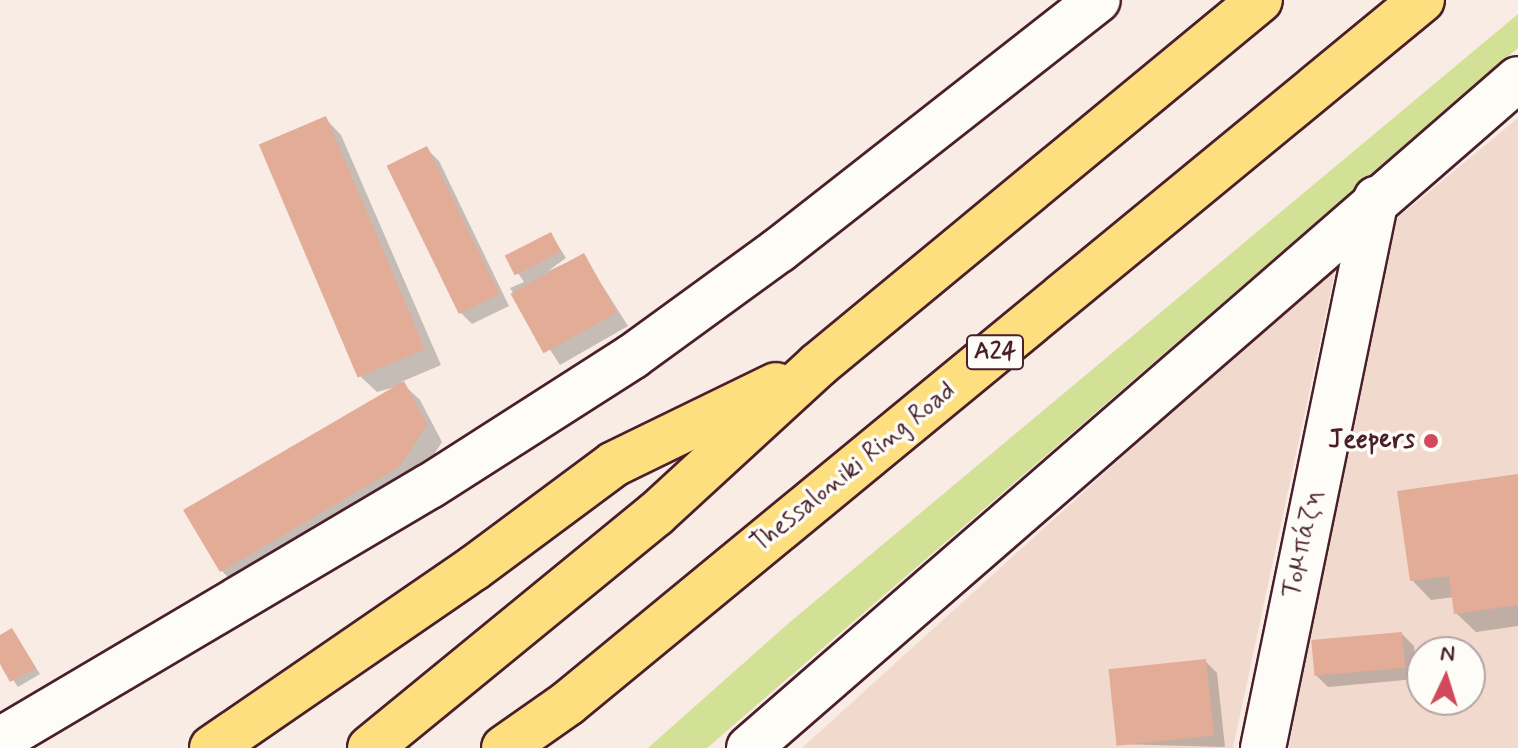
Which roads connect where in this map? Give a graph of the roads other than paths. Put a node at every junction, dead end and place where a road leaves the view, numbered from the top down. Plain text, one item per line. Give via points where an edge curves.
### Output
1 (1098, 0) edge
2 (1260, 0) edge
3 (1422, 0) edge
4 (1518, 79) edge
5 (1376, 199) junction
6 (818, 365) junction
7 (568, 703) junction
8 (0, 740) edge
9 (212, 748) edge
10 (370, 748) edge
11 (504, 748) edge
12 (539, 748) edge
13 (749, 748) edge
14 (1263, 748) edge

1 - 8 street via 779,250 633,356 430,486
2 - 6 highway
3 - 7 highway, Thessaloniki Ring Road / Α24
4 - 5 street
5 - 13 street
5 - 14 street, Τομπάζη
6 - 9 highway via 614,464 474,568
6 - 10 highway via 656,514
7 - 11 highway, Thessaloniki Ring Road
7 - 12 highway, Α24

